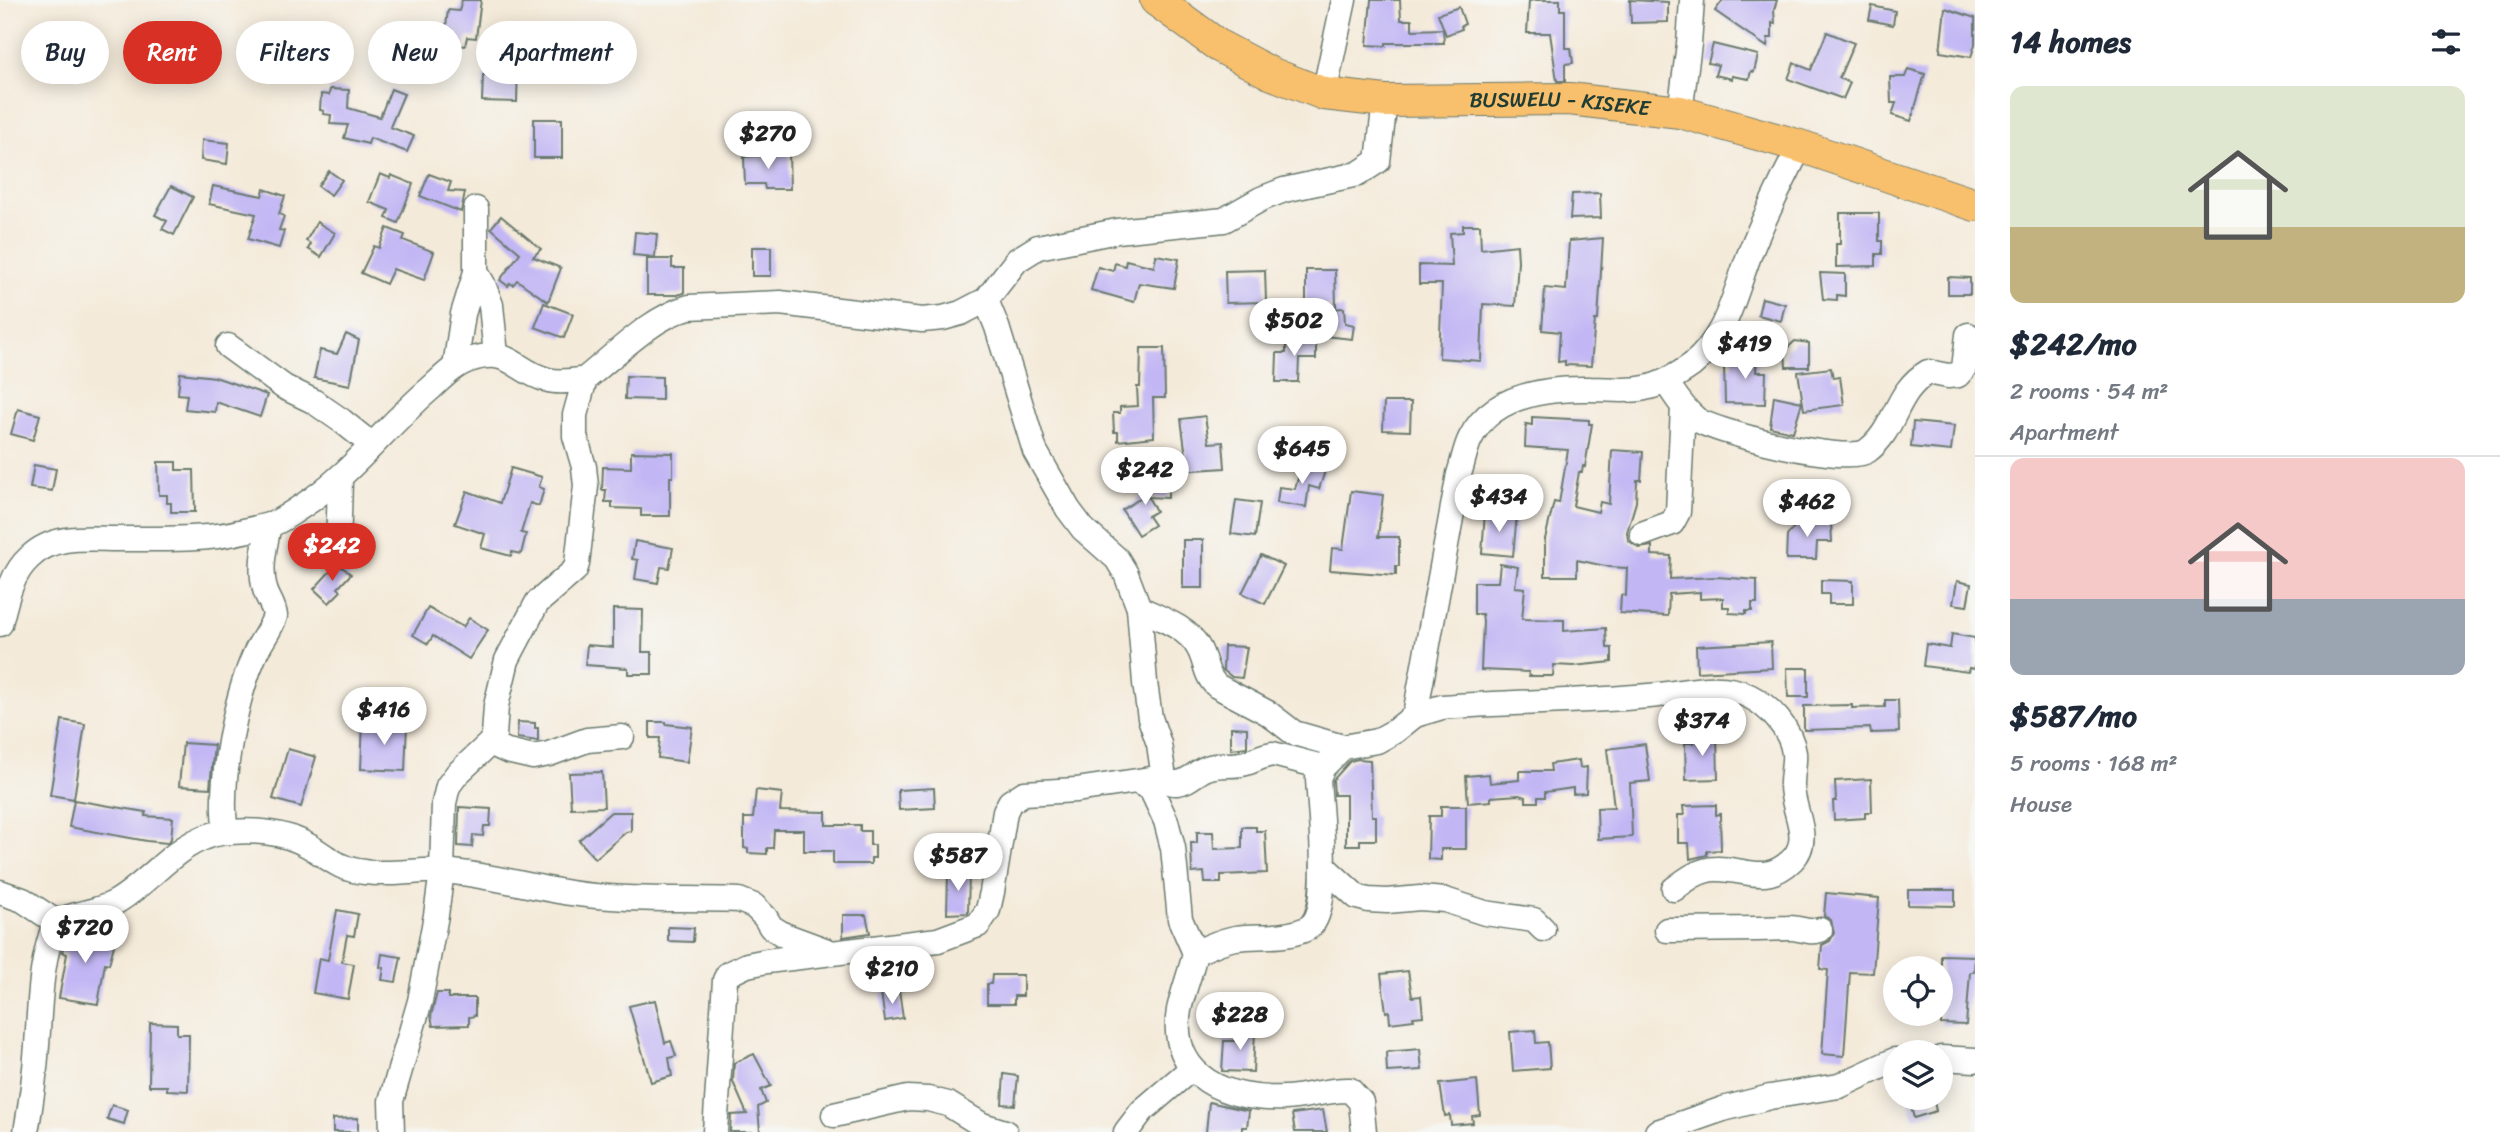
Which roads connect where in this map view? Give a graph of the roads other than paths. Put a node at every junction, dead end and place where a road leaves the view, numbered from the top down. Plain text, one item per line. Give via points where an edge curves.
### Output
1 (1156, 0) edge
2 (1344, 0) edge
3 (1692, 0) edge
4 (1324, 94) junction
5 (1385, 101) junction
6 (1680, 112) junction
7 (1800, 146) junction
8 (1972, 198) edge
9 (476, 209) dead end
10 (476, 272) junction
11 (986, 300) junction
12 (1968, 335) dead end
13 (228, 346) dead end
14 (496, 355) junction
15 (455, 367) junction
16 (584, 379) junction
17 (1666, 382) junction
18 (1683, 407) junction
19 (372, 445) junction
20 (340, 479) junction
21 (269, 525) junction
22 (1642, 534) dead end
23 (338, 553) dead end
24 (1139, 608) junction
25 (0, 624) edge
26 (1415, 715) junction
27 (1304, 736) junction
28 (622, 737) dead end
29 (490, 743) junction
30 (1343, 747) junction
31 (1318, 766) junction
32 (1164, 779) junction
33 (1138, 782) junction
34 (226, 832) junction
35 (1323, 866) junction
36 (442, 871) junction
37 (1674, 889) dead end
38 (0, 892) edge
39 (56, 922) junction
40 (1543, 929) dead end
41 (1667, 930) dead end
42 (1820, 930) dead end
43 (830, 952) junction
44 (1195, 953) junction
45 (1953, 1059) edge
46 (1975, 1060) edge
47 (1883, 1066) edge
48 (1191, 1069) junction
49 (834, 1115) dead end
50 (26, 1132) edge
51 (392, 1132) edge
52 (715, 1132) edge
53 (1005, 1132) edge
54 (1126, 1132) edge
55 (1364, 1132) edge
56 (1657, 1132) edge

1 - 4 main road, BUSWELU - KISEKE via 1219,46
2 - 4 street
3 - 6 street
4 - 5 main road, BUSWELU - KISEKE
5 - 6 main road, BUSWELU - KISEKE via 1569,99
5 - 11 street via 1378,162 1367,170 1284,190 1224,220 1117,231 1038,247 1017,260
6 - 7 main road, BUSWELU - KISEKE
7 - 8 main road, BUSWELU - KISEKE
7 - 17 street via 1767,211 1723,327 1693,364
9 - 10 street
10 - 14 street via 491,305
10 - 15 street via 463,314
11 - 16 street via 961,313 922,320 780,303 689,307 661,319
11 - 24 street via 1035,451 1083,529 1117,559
12 - 18 street via 1964,368 1958,375 1927,372 1914,381 1883,434 1860,455 1824,454 1769,442 1698,421
13 - 19 street
14 - 15 street
14 - 16 street via 548,380
15 - 19 street
16 - 29 street via 575,415 586,486 578,564 537,603 507,660
17 - 18 street
17 - 26 street via 1620,391 1529,394 1502,404 1471,437 1459,474
18 - 22 street via 1678,512 1672,523
19 - 20 street
20 - 21 street
20 - 23 street
21 - 25 street via 218,536 63,540 44,547 19,569
21 - 34 street via 263,575 275,616 243,687 228,760 223,813
24 - 27 street via 1191,637 1217,686
24 - 32 street via 1144,683
26 - 30 street via 1377,741
26 - 37 street via 1442,707 1705,689 1747,695 1767,707 1794,753 1792,791 1802,841 1798,851 1792,860 1763,875 1718,869 1702,872
27 - 30 street
27 - 31 street
28 - 29 street via 587,740 533,757
29 - 36 street via 448,786 443,803
30 - 31 street
31 - 32 street via 1273,754 1243,764 1221,764 1178,783
31 - 35 street
32 - 33 street
33 - 43 street via 1024,793 1010,802 988,910 978,925 938,940
33 - 44 street via 1151,789 1166,821 1180,919
34 - 36 street via 291,838 344,869 396,874
34 - 39 street via 195,842 115,902
35 - 40 street via 1357,897 1367,900 1445,900 1485,913 1534,920
35 - 44 street via 1323,901 1314,925 1272,937 1235,938
36 - 43 street via 570,893 739,900 754,906 771,927
36 - 51 street via 421,1001 391,1101
38 - 39 street via 23,900
39 - 50 street via 44,969
41 - 42 street
43 - 52 street via 747,965 728,974
44 - 48 street via 1179,1011 1180,1037
45 - 46 street
47 - 56 street via 1839,1086 1746,1103
48 - 54 street via 1142,1111
48 - 55 street via 1217,1087 1248,1097 1289,1098 1350,1090 1361,1102
49 - 53 street via 908,1098 928,1099

